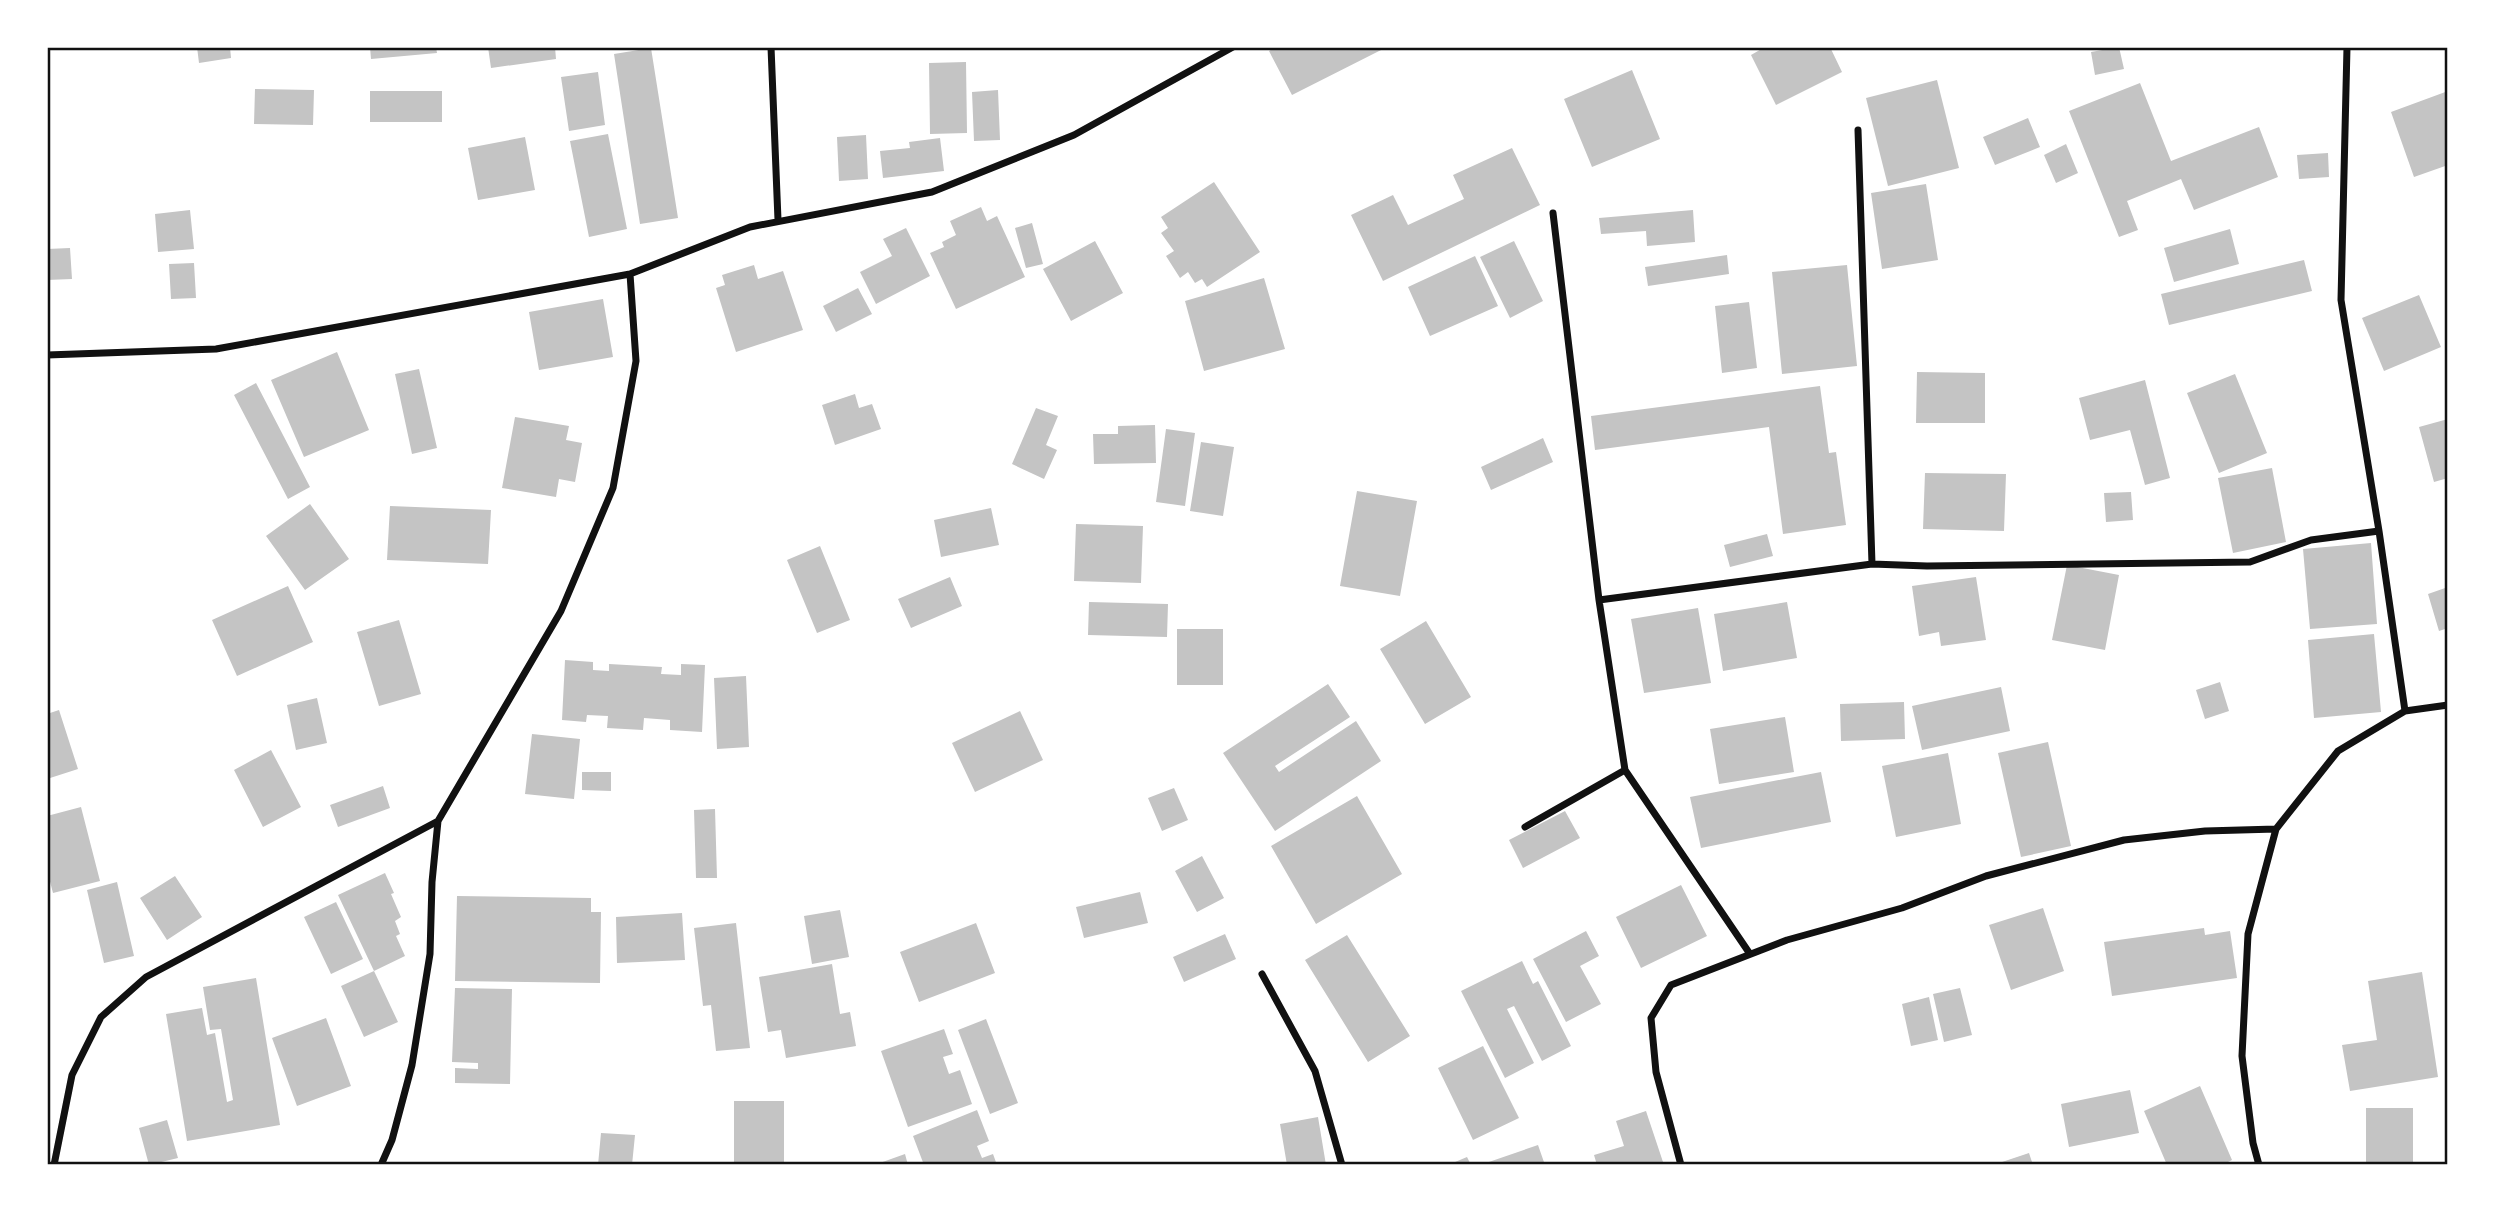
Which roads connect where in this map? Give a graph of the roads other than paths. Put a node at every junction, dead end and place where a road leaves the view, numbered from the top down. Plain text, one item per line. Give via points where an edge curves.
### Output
1 (771, 47) edge
2 (1233, 47) edge
3 (2347, 47) edge
4 (1858, 130) dead end
5 (1553, 213) dead end
6 (778, 220) junction
7 (630, 274) junction
8 (47, 355) edge
9 (2379, 531) junction
10 (1872, 564) junction
11 (1599, 600) junction
12 (2448, 705) edge
13 (2405, 711) junction
14 (1625, 770) junction
15 (438, 821) junction
16 (1525, 827) dead end
17 (2276, 829) junction
18 (1751, 954) junction
19 (1262, 974) dead end
20 (54, 1165) edge
21 (382, 1165) edge
22 (1342, 1165) edge
23 (1681, 1165) edge
24 (2259, 1165) edge

1 - 6 street
2 - 6 street via 1074,135 932,192
3 - 9 street via 2341,300
4 - 10 street
5 - 11 street
6 - 7 street
7 - 8 street via 216,349
7 - 15 street via 636,361 613,488 561,611
9 - 10 street via 2311,540 2250,562
9 - 13 street
10 - 11 street
11 - 14 street
12 - 13 street
13 - 17 street via 2338,751
14 - 16 street
14 - 18 street
15 - 20 street via 146,977 101,1017 72,1075
15 - 21 street via 430,954 412,1065
17 - 18 street via 2124,840 1986,876 1902,908
17 - 24 street via 2248,934 2242,1056
18 - 23 street via 1671,985 1651,1018 1656,1072
19 - 22 street via 1315,1071

